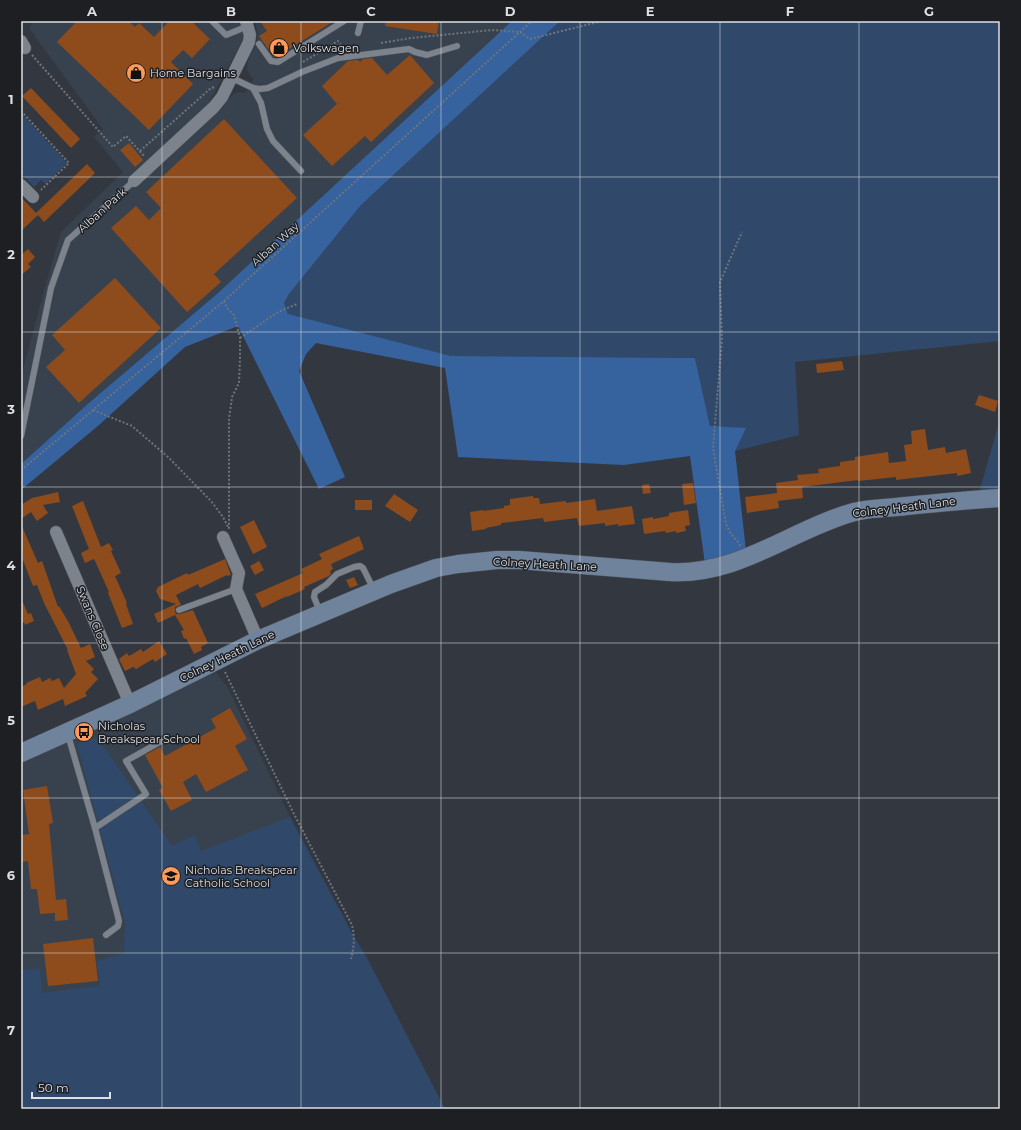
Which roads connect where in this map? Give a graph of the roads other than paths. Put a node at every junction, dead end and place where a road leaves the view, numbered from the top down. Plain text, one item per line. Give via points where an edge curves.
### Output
1 (212, 21) edge
2 (344, 21) edge
3 (361, 21) edge
4 (247, 24) edge
5 (358, 33) dead end
6 (259, 44) dead end
7 (457, 46) dead end
8 (232, 78) junction
9 (254, 88) junction
10 (301, 171) dead end
11 (134, 181) joint
12 (21, 185) edge
13 (32, 197) road end
14 (21, 436) edge
15 (1000, 498) edge
16 (56, 532) dead end
17 (226, 534) road end
18 (236, 589) junction
19 (375, 591) junction
20 (179, 610) dead end
21 (321, 614) junction
22 (258, 640) junction
23 (130, 704) junction
24 (67, 733) junction
25 (167, 738) dead end
26 (21, 753) edge
27 (95, 828) junction
28 (106, 934) dead end

1 - 4 lane via 226,35
2 - 6 lane via 278,62 271,62
3 - 5 lane
4 - 8 street, Alban Park via 249,42
7 - 9 lane via 427,55 409,48 338,58 268,88
8 - 9 lane
8 - 11 street, Alban Park via 214,107
9 - 10 lane via 273,141
11 - 14 lane, Alban Park via 68,240 51,288
12 - 13 street
15 - 19 street, Colney Heath Lane via 856,511 718,568 685,573 519,560 476,561 436,568
16 - 23 street, Swans Close
17 - 18 street via 239,573
18 - 20 lane
18 - 22 street
19 - 21 street, Colney Heath Lane
19 - 21 lane via 360,566 337,574 315,592 314,597
21 - 22 street, Colney Heath Lane
22 - 23 street, Colney Heath Lane
23 - 24 street, Colney Heath Lane
24 - 26 street, Colney Heath Lane
24 - 27 lane
25 - 27 lane via 126,761 146,794
27 - 28 lane via 119,921 118,926

